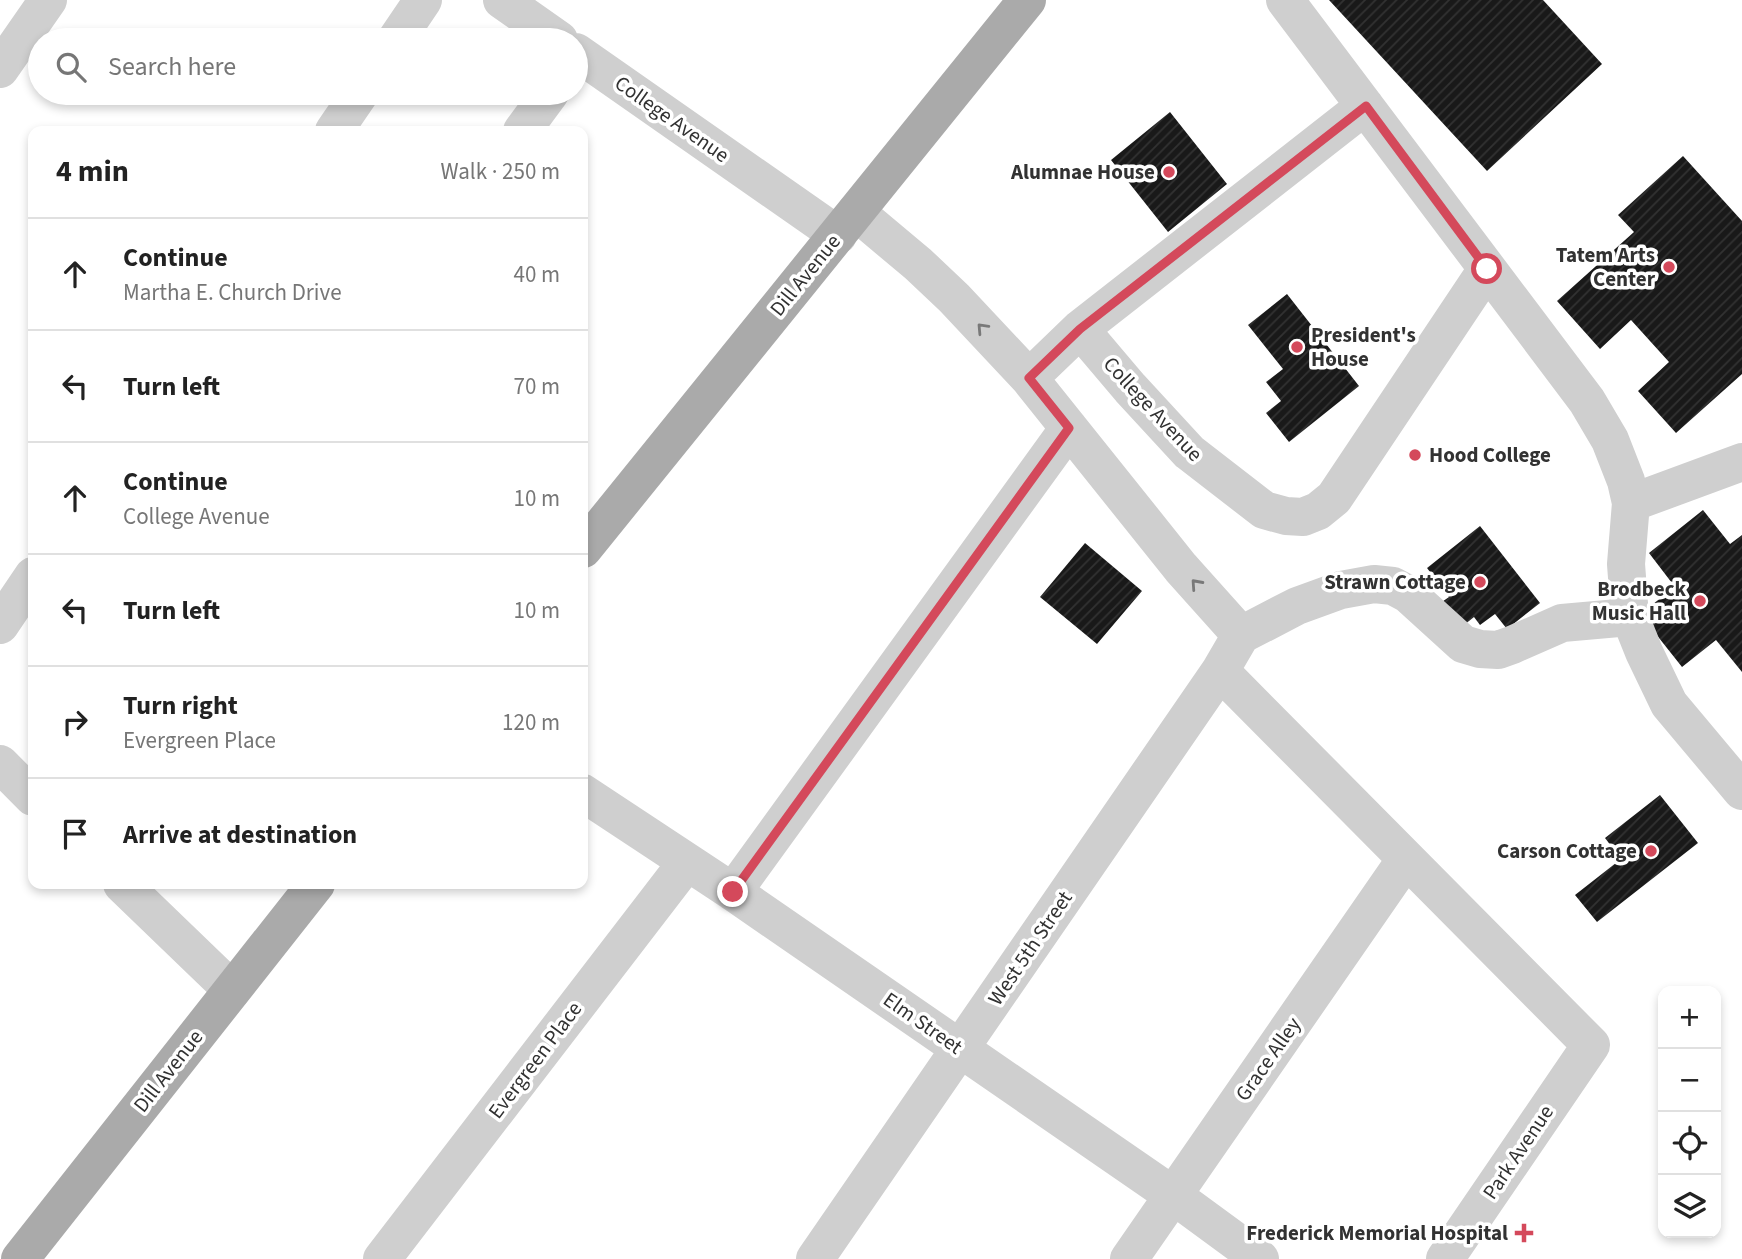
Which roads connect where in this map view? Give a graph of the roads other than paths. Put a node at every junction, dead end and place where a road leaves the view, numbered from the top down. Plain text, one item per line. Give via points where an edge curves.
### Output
1 (48, 0) edge
2 (423, 0) edge
3 (502, 0) edge
4 (1027, 0) edge
5 (1285, 0) edge
6 (29, 28) edge
7 (404, 28) edge
8 (540, 28) edge
9 (28, 29) edge
10 (588, 61) edge
11 (0, 69) edge
12 (352, 105) edge
13 (541, 105) edge
14 (1366, 106) junction
15 (337, 126) edge
16 (526, 126) edge
17 (847, 224) junction
18 (1487, 269) junction
19 (1080, 329) junction
20 (1029, 378) junction
21 (1069, 428) junction
22 (1742, 462) edge
23 (1631, 503) junction
24 (588, 544) edge
25 (28, 583) edge
26 (1630, 617) junction
27 (0, 625) edge
28 (1241, 635) junction
29 (1220, 671) junction
30 (0, 764) edge
31 (1742, 791) edge
32 (28, 792) edge
33 (588, 796) edge
34 (1406, 859) junction
35 (687, 862) junction
36 (127, 889) edge
37 (312, 889) edge
38 (733, 892) junction
39 (232, 990) junction
40 (960, 1049) junction
41 (1174, 1196) junction
42 (20, 1259) edge
43 (383, 1259) edge
44 (815, 1259) edge
45 (1129, 1259) edge
46 (1260, 1259) edge
47 (1445, 1259) edge

1 - 6 street
2 - 7 street
3 - 8 street, College Avenue
4 - 17 main road, Dill Avenue
5 - 14 street
9 - 11 street
10 - 17 street, College Avenue
12 - 15 street
13 - 16 street
14 - 18 street
14 - 19 street
20 -> 17 street, College Avenue via 918,264
17 - 24 main road, Dill Avenue
18 - 19 street, College Avenue via 1334,498 1303,517 1264,510 1189,452
18 - 23 street via 1587,401 1610,440
19 - 20 street
20 - 21 street, College Avenue
28 -> 21 street, College Avenue
21 - 38 street
22 - 23 street
23 - 26 street via 1626,564
25 - 27 street
26 - 28 street via 1562,623 1498,650 1480,649 1464,644 1408,594 1374,584 1297,606
26 - 31 street via 1669,704
28 - 29 street, West 5th Street
29 - 34 street
29 - 40 street, West 5th Street
30 - 32 street
33 - 35 street, Elm Street
34 - 41 street, Grace Alley
34 - 47 street, Park Avenue via 1591,1045
35 - 38 street, Elm Street
35 - 43 street, Evergreen Place
36 - 39 street
37 - 39 main road, Dill Avenue
38 - 40 street, Elm Street
39 - 42 main road, Dill Avenue
40 - 41 street, Elm Street
40 - 44 street, West 5th Street
41 - 45 street, Grace Alley
41 - 46 street, Elm Street

